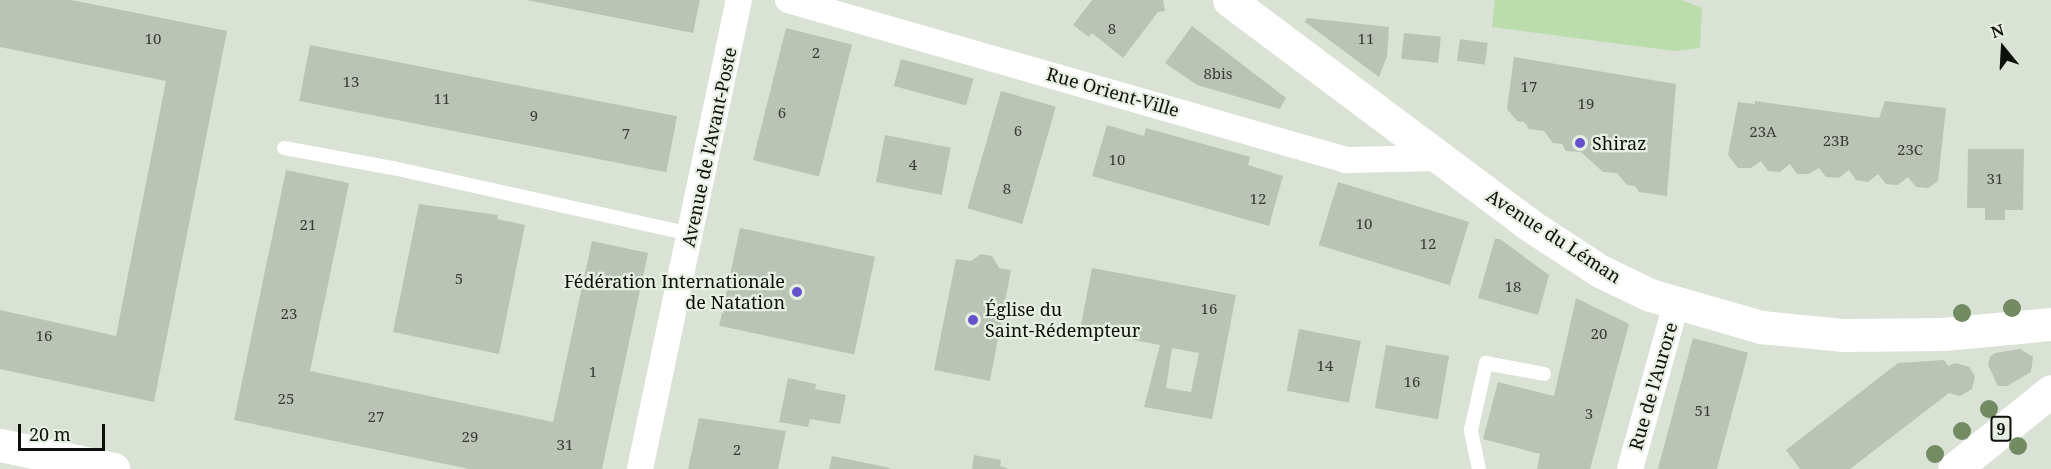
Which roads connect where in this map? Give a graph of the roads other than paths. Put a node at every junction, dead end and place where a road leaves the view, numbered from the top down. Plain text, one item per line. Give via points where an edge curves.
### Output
1 (739, 0) edge
2 (789, 0) edge
3 (1229, 0) edge
4 (284, 148) dead end
5 (1440, 158) junction
6 (690, 234) junction
7 (1676, 304) junction
8 (2048, 332) edge
9 (1544, 374) dead end
10 (2051, 391) edge
11 (0, 445) edge
12 (104, 468) edge
13 (640, 469) edge
14 (1479, 469) edge
15 (1630, 469) edge
16 (1954, 469) edge

1 - 6 street, Avenue de l'Avant-Poste
2 - 5 street, Rue Orient-Ville via 1346,160
3 - 5 main road, Avenue du Léman
4 - 6 lane via 393,168
5 - 7 main road, Avenue du Léman via 1528,224 1600,271
6 - 13 street, Avenue de l'Avant-Poste
7 - 8 main road, Avenue du Léman via 1761,327 1842,335
7 - 15 street, Rue de l'Aurore
9 - 14 lane via 1486,363 1471,430
10 - 16 main road, 9
11 - 12 main road

